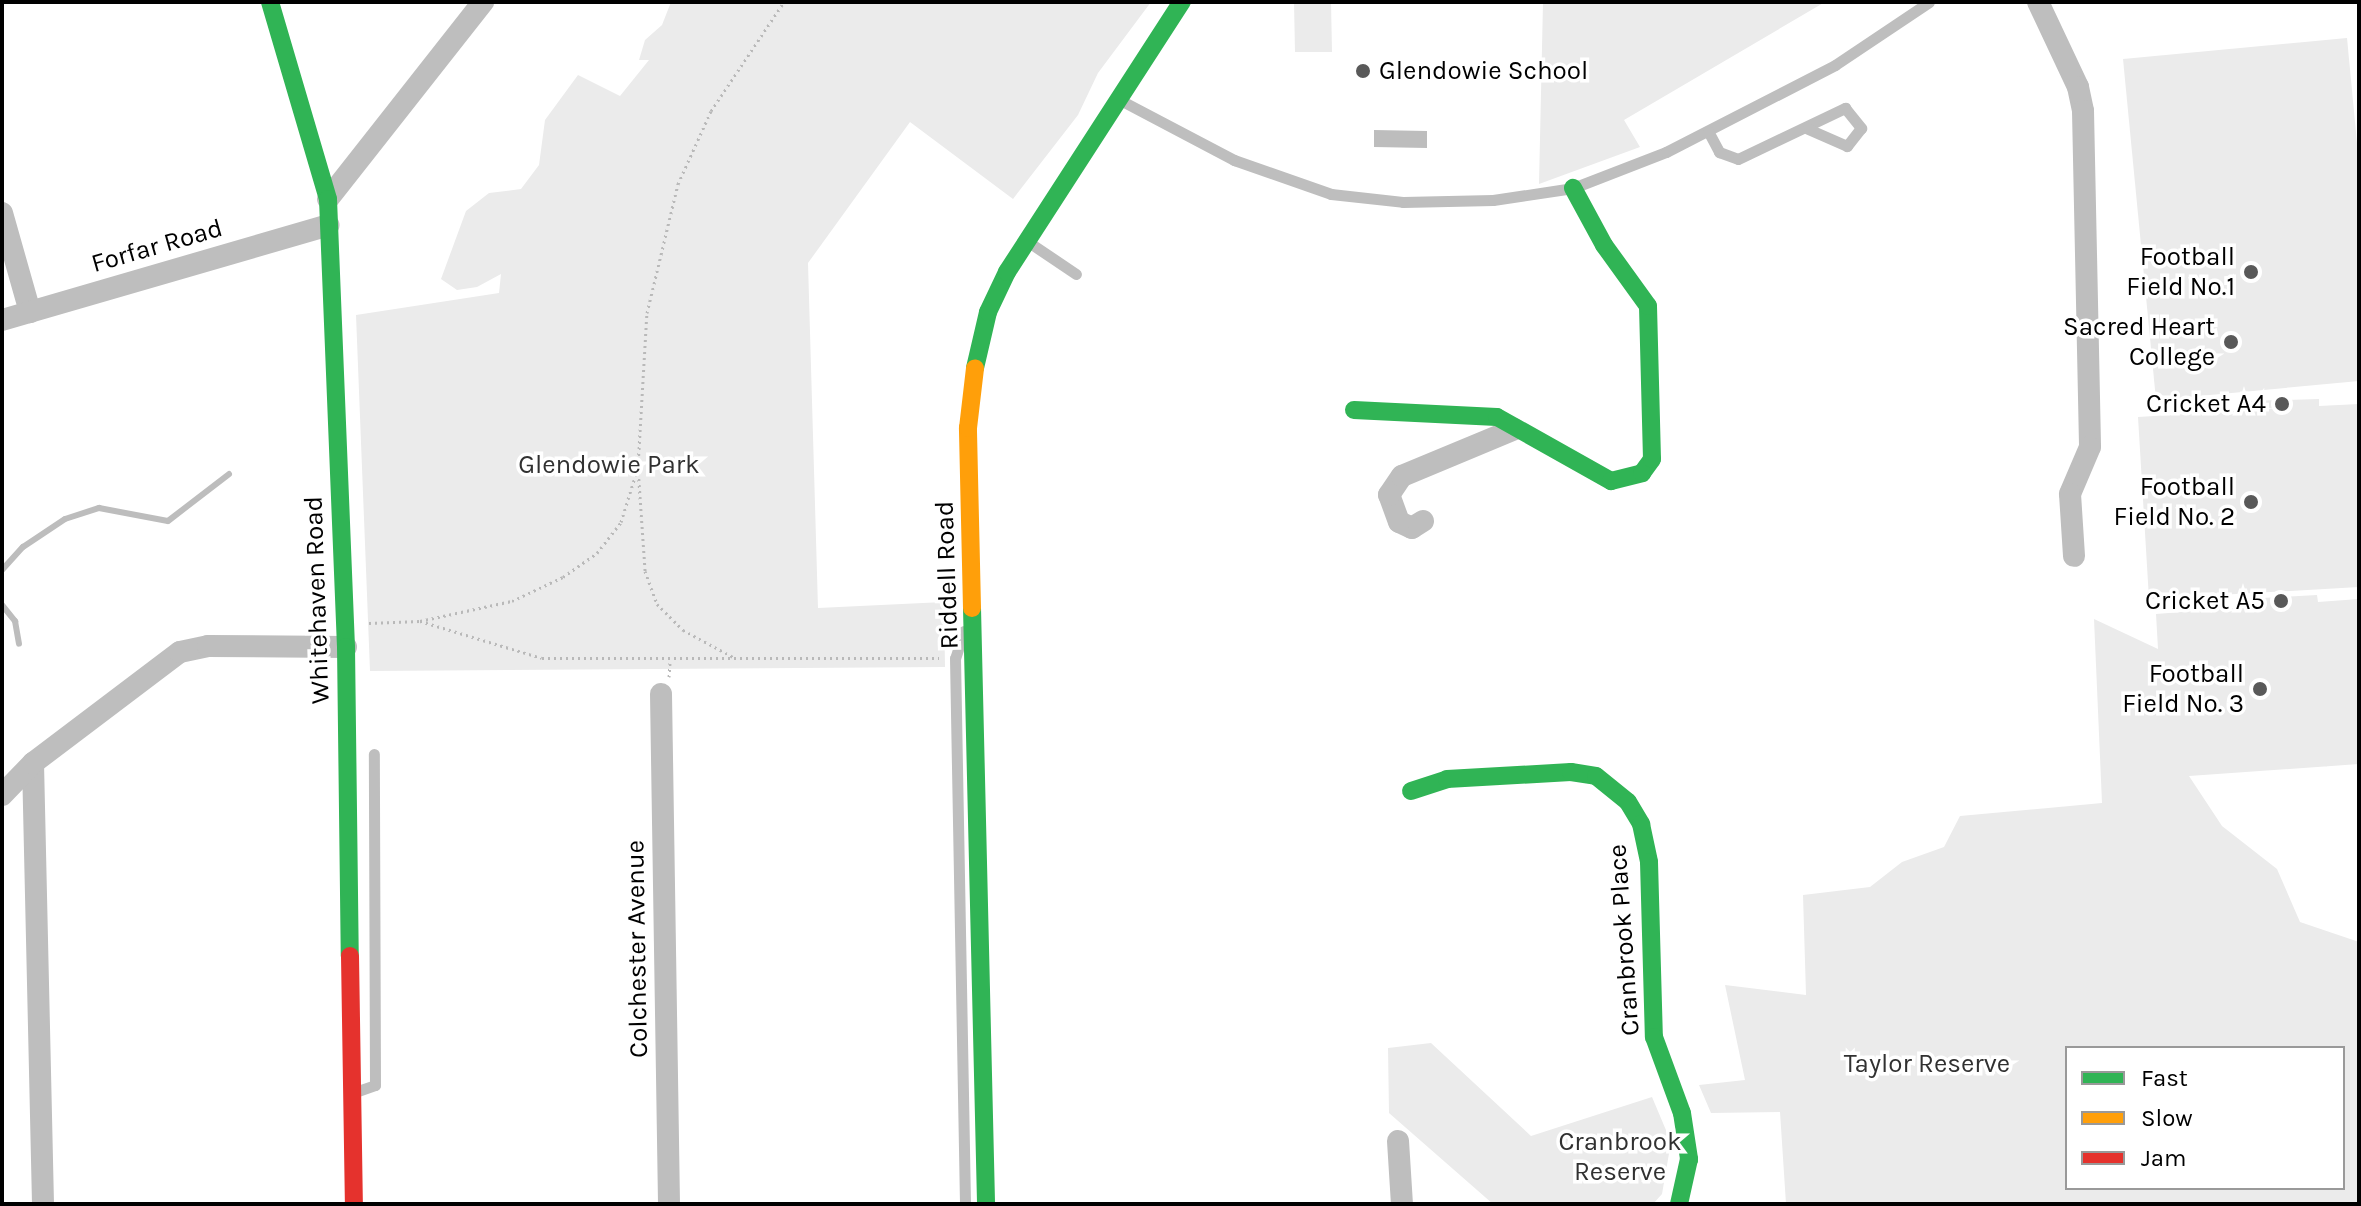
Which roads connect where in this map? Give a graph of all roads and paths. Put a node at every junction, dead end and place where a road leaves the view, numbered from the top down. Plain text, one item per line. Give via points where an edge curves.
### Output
1 (270, 2) edge
2 (483, 2) edge
3 (784, 2) edge
4 (1182, 2) edge
5 (1929, 2) edge
6 (2038, 2) edge
7 (1118, 99) junction
8 (1808, 129) dead end
9 (1708, 131) junction
10 (1573, 188) junction
11 (328, 199) junction
12 (2, 213) edge
13 (328, 225) junction
14 (1026, 240) junction
15 (1076, 274) dead end
16 (30, 312) junction
17 (2, 320) edge
18 (1354, 410) dead end
19 (1515, 429) junction
20 (638, 467) junction
21 (1423, 521) dead end
22 (2074, 556) dead end
23 (974, 620) junction
24 (420, 621) junction
25 (361, 624) dead end
26 (346, 647) junction
27 (955, 658) junction
28 (739, 659) junction
29 (661, 694) dead end
30 (374, 754) dead end
31 (33, 763) junction
32 (1411, 791) dead end
33 (2, 795) edge
34 (353, 1093) junction
35 (1398, 1141) dead end
36 (43, 1204) edge
37 (354, 1204) edge
38 (669, 1204) edge
39 (965, 1204) edge
40 (986, 1204) edge
41 (1402, 1204) edge
42 (1679, 1204) edge

1 - 11 street, Whitehaven Road
2 - 11 street
3 - 20 path via 711,111 678,184 647,313
4 - 7 street, Riddell Road
5 - 9 lane via 1835,65
6 - 22 street via 2078,87 2083,111 2090,447 2070,494
7 - 10 lane via 1234,160 1331,194 1403,202 1493,200
7 - 14 street, Riddell Road
8 - 9 lane via 1738,159 1719,152
9 - 10 lane
10 - 19 street via 1604,245 1648,306 1652,459 1642,473 1611,481
11 - 13 street, Whitehaven Road
12 - 16 street
13 - 16 street, Forfar Road
13 - 26 street, Whitehaven Road
14 - 15 lane
14 - 23 street, Riddell Road via 988,312 972,378 968,428
16 - 17 street, Forfar Road
18 - 19 street via 1474,412
19 - 21 street via 1402,476 1389,495 1399,522 1412,528
20 - 24 path via 621,522 589,560 512,601
20 - 28 path via 645,571 657,604 683,630
23 - 27 lane via 961,633
23 - 40 street, Riddell Road
24 - 25 path
24 - 28 path via 542,658
26 - 31 street via 208,646 180,652
26 - 34 street, Whitehaven Road
27 - 28 path
27 - 39 lane
29 - 38 street, Colchester Avenue
30 - 34 lane via 375,1085
31 - 33 street
31 - 36 street
32 - 42 street, Cranbrook Place via 1447,779 1571,772 1596,776 1628,802 1641,824 1649,862 1654,1037 1682,1113 1689,1159
34 - 37 street, Whitehaven Road
35 - 41 street

